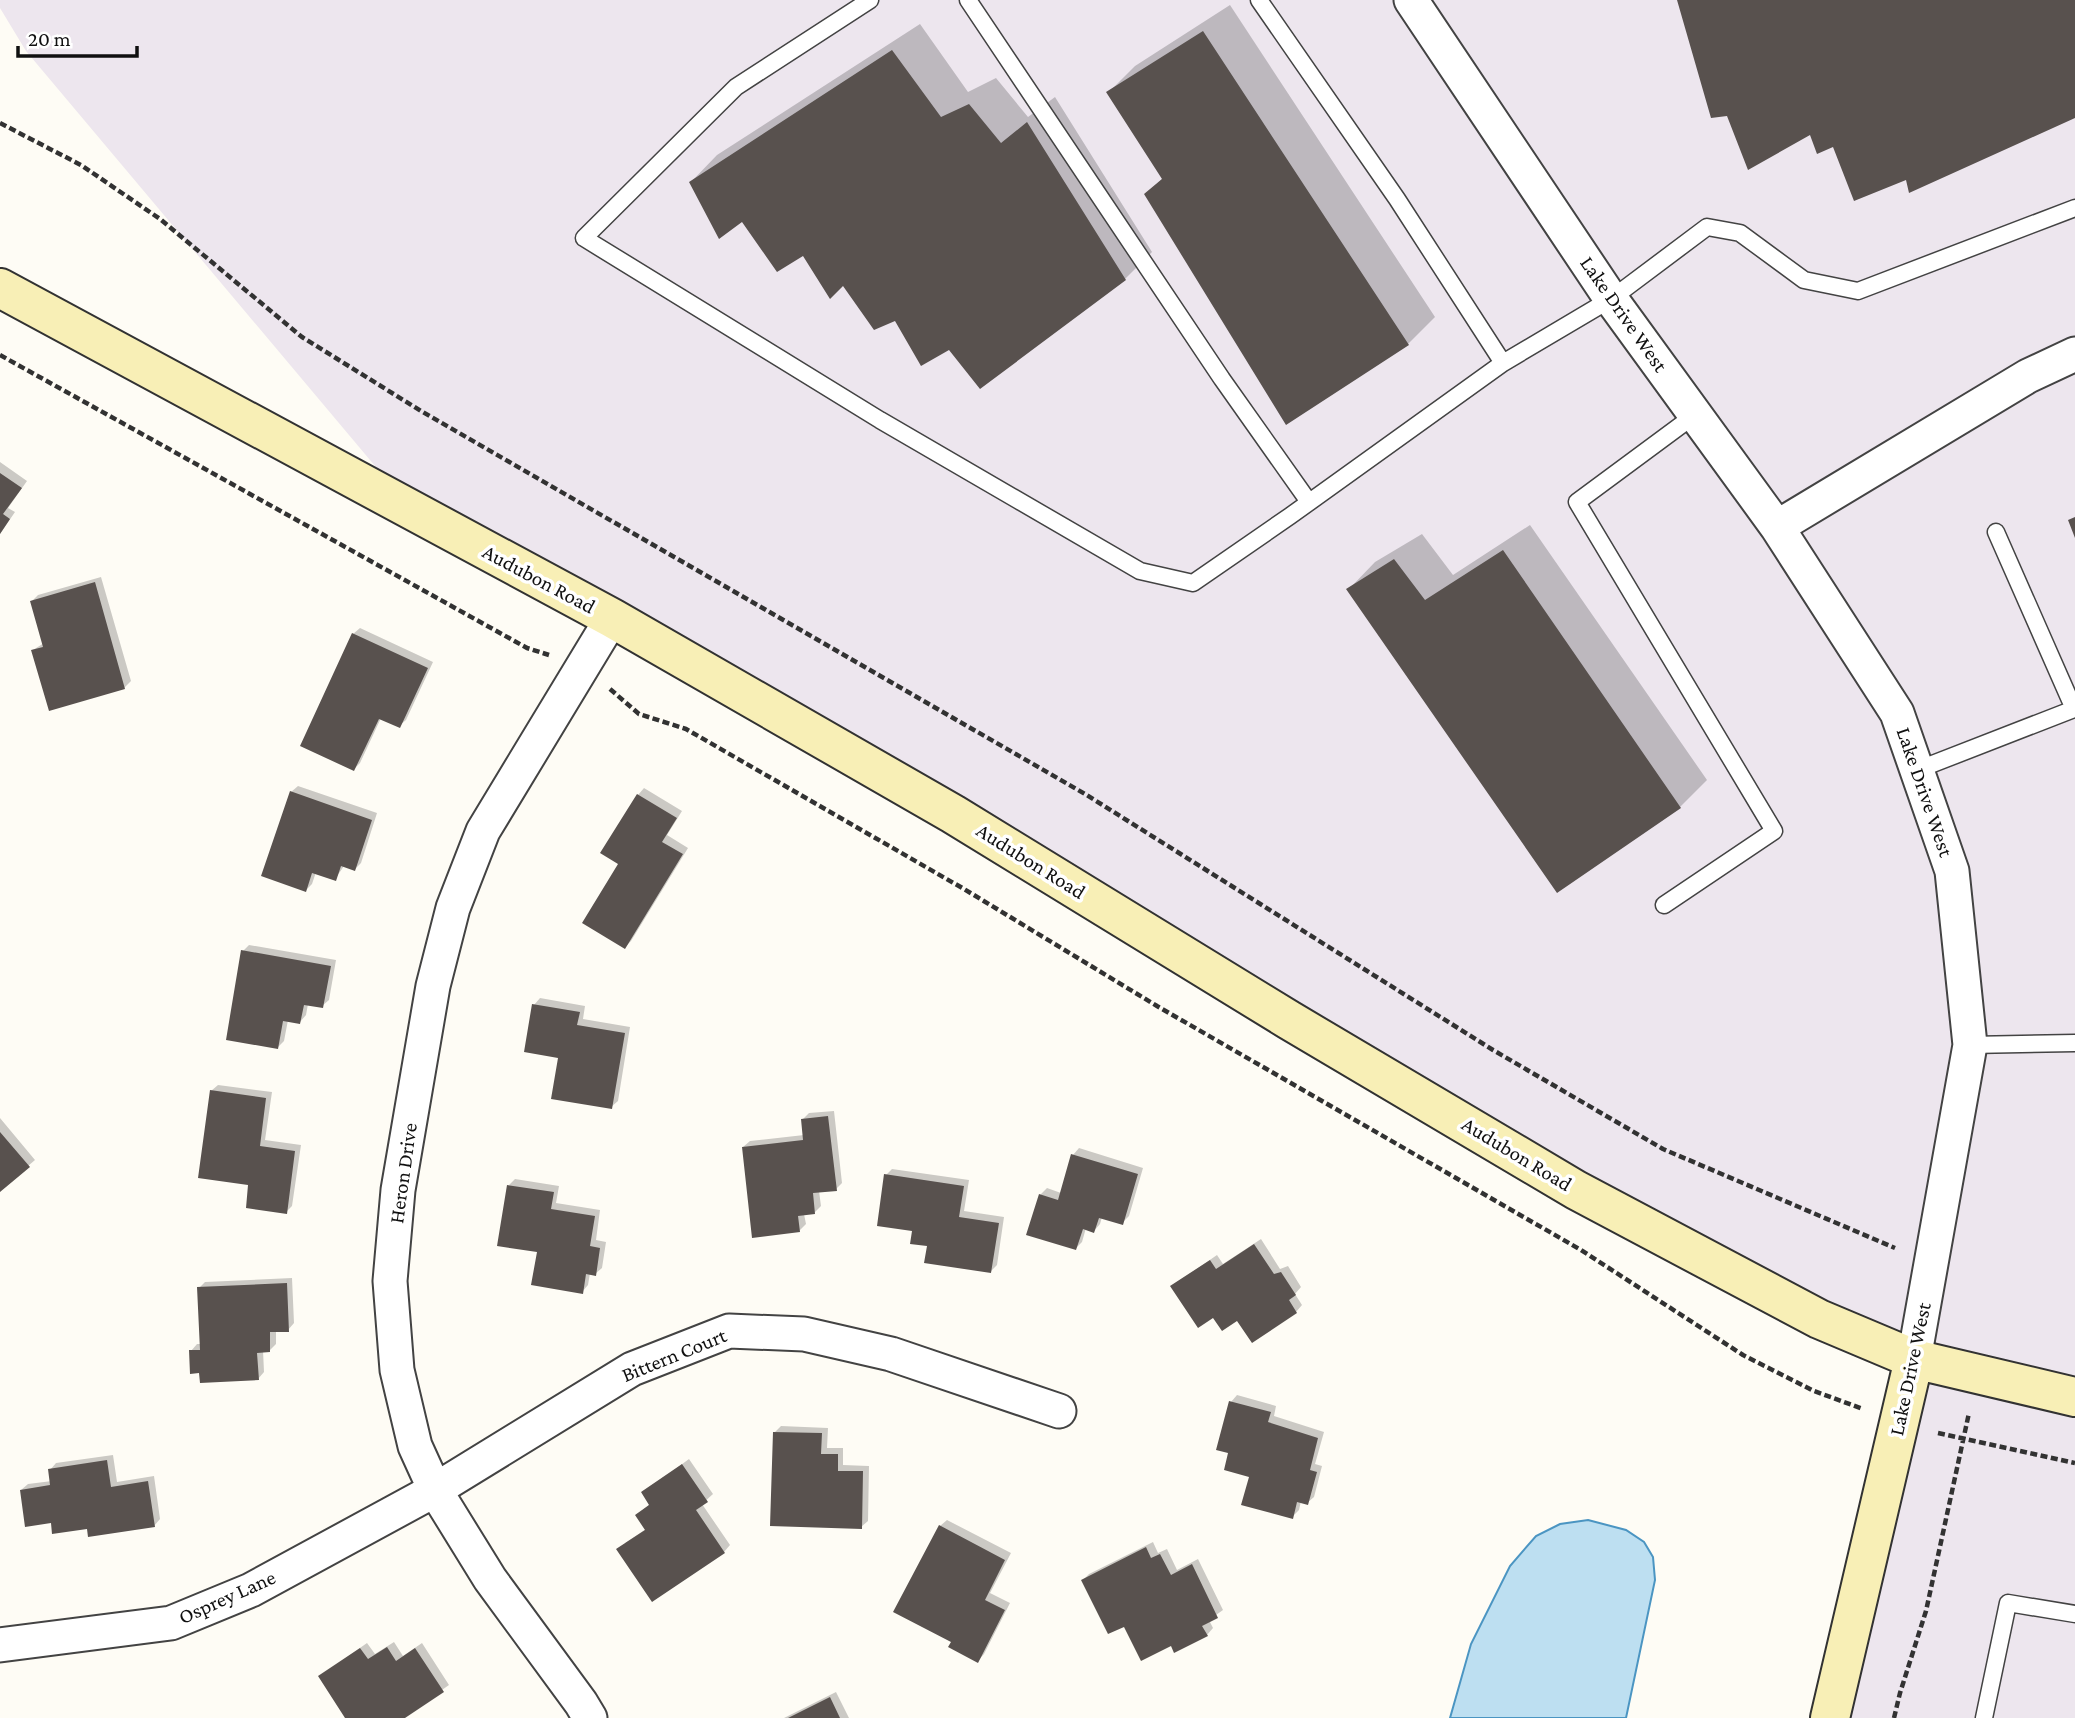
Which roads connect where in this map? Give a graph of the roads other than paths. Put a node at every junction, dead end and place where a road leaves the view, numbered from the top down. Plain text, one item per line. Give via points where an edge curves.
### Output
1 (870, 0) edge
2 (968, 0) edge
3 (1259, 0) edge
4 (1411, 0) edge
5 (2075, 208) edge
6 (0, 288) edge
7 (1611, 299) junction
8 (2075, 354) edge
9 (1503, 363) junction
10 (1696, 414) junction
11 (1309, 502) junction
12 (1777, 527) junction
13 (1996, 532) dead end
14 (612, 618) junction
15 (2075, 710) edge
16 (1917, 770) junction
17 (1664, 905) dead end
18 (2075, 1043) edge
19 (1970, 1045) junction
20 (1914, 1359) junction
21 (2075, 1397) edge
22 (1059, 1411) dead end
23 (435, 1490) junction
24 (2075, 1614) edge
25 (1, 1649) edge
26 (590, 1718) edge
27 (1830, 1718) edge
28 (1984, 1718) edge

1 - 11 lane via 736,87 584,239 880,420 1140,571 1193,583
2 - 11 lane
3 - 9 lane via 1397,199
4 - 7 street, Lake Drive West
5 - 7 lane via 1858,291 1804,280 1740,233 1707,227
6 - 14 street, Audubon Road
7 - 9 lane
7 - 10 street, Lake Drive West
8 - 12 street via 2028,376
9 - 11 lane
10 - 12 street, Lake Drive West
10 - 17 lane via 1577,502 1774,831
12 - 16 street, Lake Drive West via 1897,713
13 - 15 lane
14 - 20 street, Audubon Road via 953,814 1576,1190 1819,1319
14 - 23 street, Heron Drive via 483,831 453,908 431,999 398,1190 390,1282 397,1370 415,1446
15 - 16 lane
16 - 19 street, Lake Drive West via 1952,870
18 - 19 lane
19 - 20 street, Lake Drive West
20 - 21 street, Audubon Road
20 - 27 street, Lake Drive West
22 - 23 street, Bittern Court via 891,1354 804,1334 729,1331 632,1369
23 - 25 street, Osprey Lane via 251,1590 171,1622
23 - 26 street, Heron Drive via 490,1579
24 - 28 lane via 2008,1603

